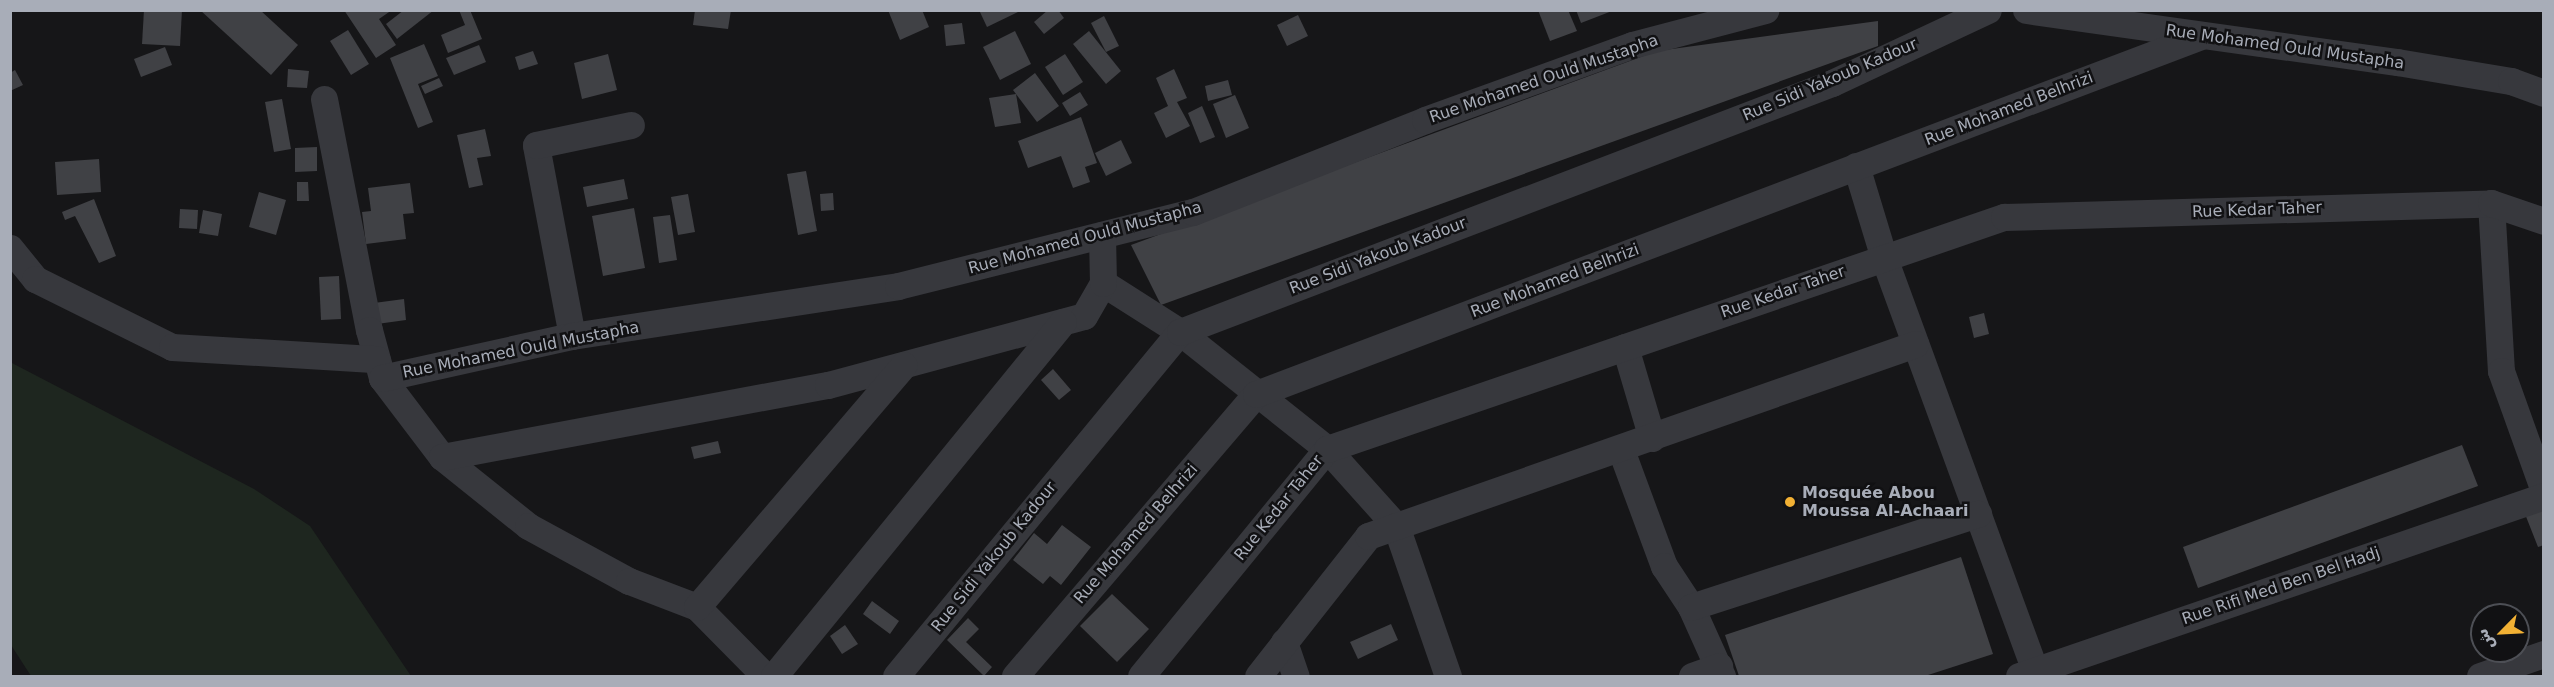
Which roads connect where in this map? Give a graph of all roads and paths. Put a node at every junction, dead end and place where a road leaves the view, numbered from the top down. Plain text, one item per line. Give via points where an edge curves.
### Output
1 (1765, 10) edge
2 (1988, 10) edge
3 (2026, 10) edge
4 (2201, 36) junction
5 (2544, 93) edge
6 (324, 99) dead end
7 (631, 125) dead end
8 (1856, 166) junction
9 (2491, 203) junction
10 (2544, 221) edge
11 (1102, 235) junction
12 (10, 248) edge
13 (1884, 258) junction
14 (1103, 284) junction
15 (1063, 322) junction
16 (1180, 332) junction
17 (572, 336) junction
18 (1915, 344) junction
19 (1625, 347) junction
20 (904, 365) junction
21 (379, 368) junction
22 (1256, 394) junction
23 (1652, 438) junction
24 (1327, 449) junction
25 (1621, 450) junction
26 (442, 457) junction
27 (2544, 491) edge
28 (2544, 496) edge
29 (1978, 514) junction
30 (1396, 526) junction
31 (697, 607) junction
32 (1691, 607) junction
33 (1284, 642) junction
34 (2544, 654) edge
35 (1721, 671) edge
36 (2027, 674) edge
37 (765, 676) edge
38 (774, 676) edge
39 (896, 676) edge
40 (1015, 676) edge
41 (1141, 676) edge
42 (1258, 676) edge
43 (1296, 676) edge
44 (1448, 676) edge
45 (1692, 676) edge
46 (2481, 676) edge

1 - 11 street, Rue Mohamed Ould Mustapha via 1632,45 1425,120 1193,212
2 - 16 street, Rue Sidi Yakoub Kadour via 1832,83
3 - 4 street, Rue Mohamed Ould Mustapha
4 - 5 street, Rue Mohamed Ould Mustapha via 2420,65 2511,81
4 - 8 street, Rue Mohamed Belhrizi
6 - 21 street
7 - 17 street via 536,145
8 - 13 street
8 - 22 street, Rue Mohamed Belhrizi
9 - 10 street, Rue Kedar Taher
9 - 13 street, Rue Kedar Taher via 2004,217
9 - 27 street via 2501,371
11 - 14 street
11 - 17 street, Rue Mohamed Ould Mustapha via 898,286
12 - 21 street, Rue Mohamed Ould Mustapha via 35,279 172,347
13 - 18 street
13 - 19 street, Rue Kedar Taher
14 - 15 street via 1084,316
14 - 16 street
15 - 20 street
15 - 38 street
16 - 22 street
16 - 39 street, Rue Sidi Yakoub Kadour
17 - 21 street, Rue Mohamed Ould Mustapha
18 - 23 street
18 - 29 street
19 - 23 street
19 - 24 street, Rue Kedar Taher
20 - 26 street via 828,386
20 - 31 street
21 - 26 street
22 - 24 street
22 - 40 street, Rue Mohamed Belhrizi
23 - 25 street
24 - 30 street
24 - 41 street, Rue Kedar Taher
25 - 30 street
25 - 32 street via 1665,566
26 - 31 street via 528,526 629,581
28 - 36 street, Rue Rifi Med Ben Bel Hadj
29 - 32 street
29 - 36 street
30 - 33 street via 1368,536
30 - 44 street
31 - 37 street
32 - 35 street
33 - 42 street
33 - 43 street
34 - 46 street
35 - 45 street

